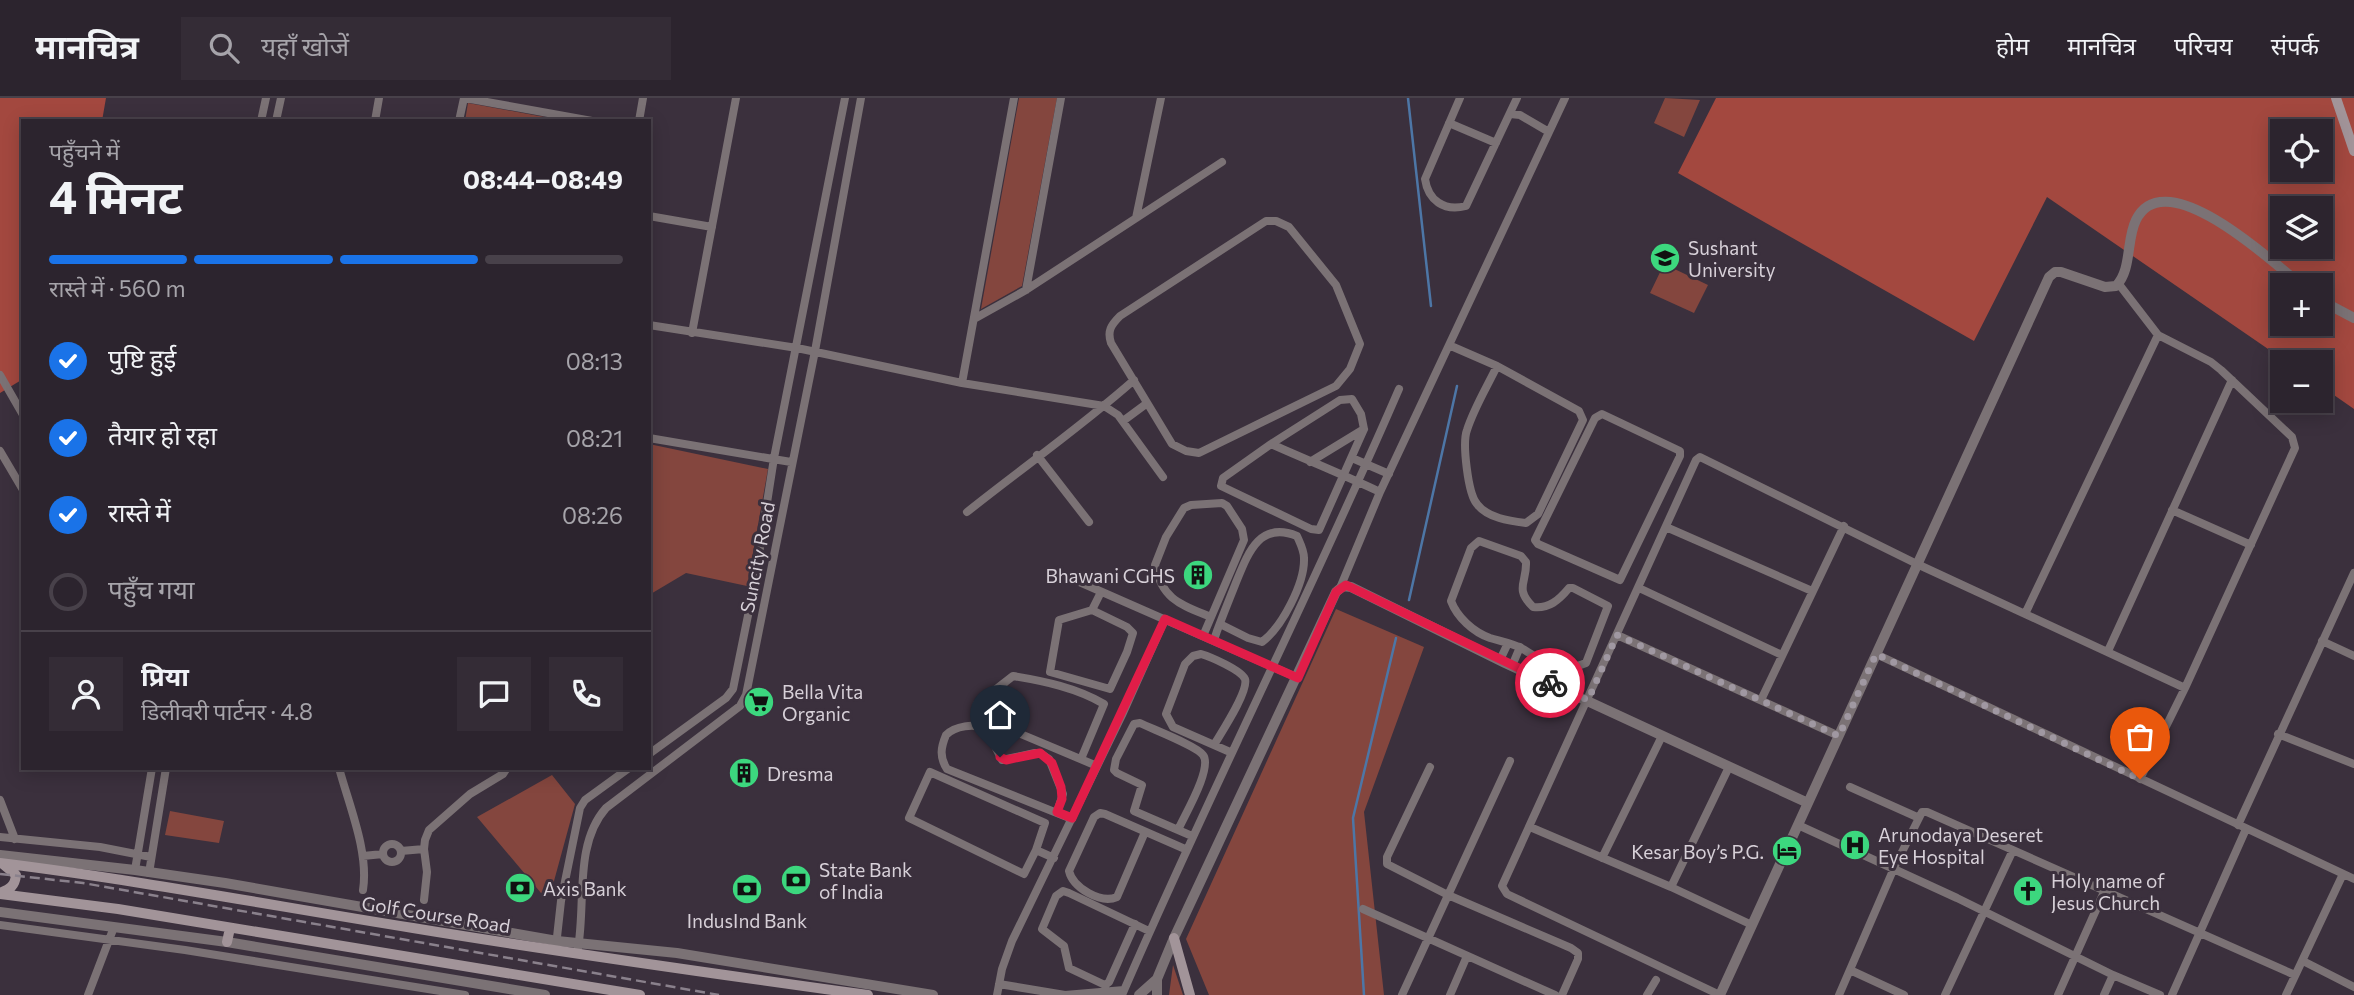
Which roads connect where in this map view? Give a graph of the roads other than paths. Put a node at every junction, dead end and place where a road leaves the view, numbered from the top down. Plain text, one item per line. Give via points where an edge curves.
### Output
1 (265, 98) edge
2 (281, 98) edge
3 (379, 98) edge
4 (464, 98) edge
5 (643, 98) edge
6 (736, 98) edge
7 (845, 98) edge
8 (861, 98) edge
9 (1014, 98) edge
10 (1061, 98) edge
11 (1161, 98) edge
12 (1460, 98) edge
13 (1517, 98) edge
14 (1565, 98) edge
15 (2336, 98) edge
16 (1510, 114) junction
17 (261, 119) edge
18 (276, 119) edge
19 (375, 119) edge
20 (459, 119) edge
21 (581, 119) edge
22 (639, 119) edge
23 (1449, 123) junction
24 (1549, 132) junction
25 (1496, 143) junction
26 (2354, 151) edge
27 (1222, 162) dead end
28 (651, 216) edge
29 (1136, 218) junction
30 (712, 227) junction
31 (2286, 273) edge
32 (2118, 284) junction
33 (1026, 290) junction
34 (2333, 307) edge
35 (2354, 318) edge
36 (974, 319) junction
37 (651, 325) edge
38 (692, 333) junction
39 (2158, 335) junction
40 (1451, 346) junction
41 (797, 348) junction
42 (815, 351) junction
43 (1497, 366) junction
44 (0, 374) edge
45 (1134, 380) junction
46 (2232, 380) junction
47 (962, 383) junction
48 (1399, 389) dead end
49 (1146, 404) junction
50 (1104, 406) junction
51 (21, 411) edge
52 (1123, 421) junction
53 (1364, 429) junction
54 (651, 438) edge
55 (1271, 444) junction
56 (0, 451) edge
57 (1037, 455) junction
58 (774, 458) junction
59 (1352, 458) junction
60 (791, 462) junction
61 (1310, 462) junction
62 (1366, 464) junction
63 (1389, 474) junction
64 (1345, 476) junction
65 (1163, 477) dead end
66 (1358, 482) junction
67 (21, 487) edge
68 (1380, 492) junction
69 (1654, 509) junction
70 (2172, 510) junction
71 (967, 513) dead end
72 (1671, 517) junction
73 (1089, 522) dead end
74 (1647, 524) junction
75 (1844, 526) junction
76 (1665, 529) junction
77 (2251, 545) junction
78 (1917, 564) junction
79 (2354, 573) edge
80 (1068, 577) dead end
81 (1340, 588) junction
82 (1639, 588) junction
83 (1812, 591) junction
84 (1101, 592) junction
85 (1092, 610) junction
86 (2025, 614) junction
87 (1211, 617) junction
88 (1165, 619) junction
89 (1220, 624) junction
90 (1617, 635) junction
91 (1203, 636) junction
92 (1214, 640) junction
93 (2322, 640) junction
94 (1508, 643) junction
95 (1520, 647) junction
96 (2108, 651) junction
97 (1783, 654) junction
98 (1876, 654) junction
99 (2354, 656) edge
100 (1500, 660) junction
101 (1512, 666) junction
102 (1273, 667) junction
103 (1298, 678) junction
104 (2185, 688) junction
105 (1588, 700) junction
106 (1761, 700) junction
107 (2278, 734) junction
108 (1662, 736) junction
109 (1839, 736) junction
110 (1214, 745) junction
111 (1230, 752) junction
112 (651, 753) edge
113 (1081, 759) junction
114 (1510, 761) dead end
115 (2354, 764) edge
116 (1097, 766) junction
117 (1430, 767) dead end
118 (1728, 767) junction
119 (152, 770) edge
120 (166, 770) edge
121 (340, 770) edge
122 (506, 770) edge
123 (626, 770) edge
124 (2140, 779) junction
125 (1850, 787) dead end
126 (0, 800) edge
127 (1808, 803) junction
128 (1057, 812) junction
129 (1917, 817) junction
130 (1072, 818) junction
131 (1798, 825) junction
132 (1530, 827) junction
133 (2242, 827) junction
134 (1178, 830) junction
135 (1146, 832) junction
136 (1192, 836) junction
137 (0, 837) edge
138 (15, 839) junction
139 (424, 849) junction
140 (1185, 849) junction
141 (1036, 850) junction
142 (2013, 850) junction
143 (136, 854) junction
144 (363, 856) junction
145 (151, 857) junction
146 (1054, 858) junction
147 (1602, 858) junction
148 (1, 861) edge
149 (1894, 868) junction
150 (135, 870) junction
151 (149, 873) junction
152 (2343, 874) junction
153 (2354, 879) edge
154 (225, 883) junction
155 (1671, 887) junction
156 (363, 890) dead end
157 (2104, 892) junction
158 (0, 893) edge
159 (1448, 895) junction
160 (222, 897) junction
161 (424, 900) dead end
162 (1363, 909) dead end
163 (1984, 910) junction
164 (0, 912) edge
165 (1135, 924) junction
166 (0, 925) edge
167 (1752, 925) junction
168 (114, 927) junction
169 (230, 928) junction
170 (1149, 931) junction
171 (2199, 933) junction
172 (1174, 938) junction
173 (1427, 939) junction
174 (110, 940) junction
175 (227, 942) junction
176 (556, 946) junction
177 (578, 949) junction
178 (1467, 956) junction
179 (2076, 956) junction
180 (2303, 961) junction
181 (1850, 970) junction
182 (2113, 975) junction
183 (2295, 975) junction
184 (1157, 979) junction
185 (1656, 980) dead end
186 (999, 984) junction
187 (2354, 987) edge
188 (618, 993) edge
189 (1123, 993) edge
190 (88, 995) edge
191 (466, 995) edge
192 (545, 995) edge
193 (640, 995) edge
194 (868, 995) edge
195 (933, 995) edge
196 (997, 995) edge
197 (1139, 995) edge
198 (1157, 995) edge
199 (1190, 995) edge
200 (1402, 995) edge
201 (1450, 995) edge
202 (1555, 995) edge
203 (1562, 995) edge
204 (1647, 995) edge
205 (1720, 995) edge
206 (1839, 995) edge
207 (1904, 995) edge
208 (1945, 995) edge
209 (2058, 995) edge
210 (2104, 995) edge
211 (2160, 995) edge
212 (2172, 995) edge
213 (2286, 995) edge

1 - 17 street
2 - 18 street
3 - 19 street
4 - 20 street
4 - 21 street
5 - 22 street
6 - 30 street
7 - 41 street
8 - 42 street, Suncity Road
9 - 36 street
10 - 33 street
11 - 29 street
12 - 23 street
13 - 16 street
14 - 24 street
15 - 26 main road
16 - 24 street
16 - 25 street
23 - 25 street
23 - 25 street via 1425,179 1431,199 1455,209 1465,206
24 - 40 street
27 - 29 street
28 - 30 street
29 - 33 street
30 - 38 street
31 - 32 street via 2218,222 2173,202 2150,205 2136,219
32 - 39 street
32 - 78 street via 2105,287 2061,272 2049,277
33 - 36 street
34 - 35 street
36 - 47 street
37 - 38 street
38 - 41 street
39 - 46 street via 2211,362
39 - 86 street
40 - 43 street
40 - 63 street
41 - 42 street
41 - 58 street
42 - 47 street
42 - 60 street, Suncity Road
43 - 43 street via 1466,432 1464,454 1475,503 1490,514 1526,523 1538,514 1583,420 1579,411
44 - 51 street
45 - 49 street
45 - 49 street via 1111,343 1111,325 1266,221 1289,227 1336,285 1360,344 1350,369 1336,386 1199,453 1172,444
45 - 50 street
46 - 70 street
46 - 77 street via 2295,444
47 - 50 street
48 - 62 street
49 - 52 street
50 - 52 street
50 - 57 street
52 - 65 street
53 - 55 street via 1355,402 1346,398
53 - 59 street
53 - 61 street
54 - 58 street
55 - 61 street
55 - 64 street via 1223,478 1223,489 1317,531
56 - 67 street
57 - 71 street
57 - 73 street
58 - 60 street
58 - 112 street via 733,689
59 - 62 street
59 - 64 street
60 - 177 street, Suncity Road via 746,695 740,706 595,820 586,852
61 - 64 street
62 - 63 street
62 - 66 street
63 - 68 street
64 - 66 street
66 - 68 street
66 - 102 street
68 - 81 street
69 - 72 street
69 - 74 street
69 - 74 street via 1680,450 1602,414 1595,418 1535,540 1620,580
70 - 77 street
70 - 96 street
72 - 75 street via 1700,457
72 - 76 street
74 - 76 street
75 - 78 street
75 - 83 street
76 - 82 street
76 - 83 street
77 - 104 street
78 - 86 street
78 - 98 street
79 - 93 street
80 - 84 street
81 - 100 street via 1351,587
81 - 103 street
82 - 90 street
82 - 97 street
83 - 97 street
84 - 85 street
84 - 88 street
85 - 85 street via 1133,633 1110,689 1050,672 1059,620
86 - 96 street
87 - 87 street via 1244,540 1227,506 1215,502 1184,508 1155,565 1175,602
87 - 91 street
88 - 91 street
88 - 116 street
89 - 89 street via 1252,547 1278,531 1297,536 1305,555 1303,571 1270,635 1262,642
89 - 92 street
90 - 105 street
90 - 106 street
91 - 92 street
92 - 102 street
93 - 99 street
93 - 107 street
94 - 95 street
94 - 95 street via 1486,637 1456,614 1451,601 1471,548 1479,541 1526,562 1521,583 1524,597 1533,607 1548,606 1569,588 1608,606 1586,663 1557,668
94 - 100 street
95 - 101 street
96 - 104 street
97 - 106 street
98 - 109 street
98 - 124 street
100 - 101 street
101 - 105 street
102 - 103 street
102 - 111 street
103 - 172 street
104 - 124 street
105 - 108 street
105 - 132 street
106 - 109 street
107 - 115 street
107 - 133 street
108 - 118 street
108 - 147 street
109 - 127 street
110 - 110 street via 1173,727 1166,714 1185,664 1201,654 1245,678 1241,697
110 - 111 street
111 - 136 street
113 - 113 street via 1104,704 1093,697 1013,676 976,704 997,724
113 - 116 street
114 - 159 street
116 - 130 street
117 - 159 street via 1387,864
118 - 127 street
118 - 155 street
119 - 143 street
120 - 145 street
121 - 144 street
122 - 139 street via 429,830
123 - 176 street via 580,808
124 - 133 street
125 - 129 street
126 - 138 street
127 - 131 street
128 - 128 street via 1061,787 1044,755 1002,760 981,726 946,734 941,753 947,769
128 - 130 street
129 - 142 street via 1927,812
129 - 149 street
130 - 146 street
131 - 149 street
131 - 167 street
132 - 147 street
132 - 205 street via 1503,882 1504,891
133 - 152 street
133 - 171 street
134 - 134 street via 1134,811 1142,785 1114,769 1134,724 1187,745 1205,759 1205,771
134 - 136 street
135 - 135 street via 1100,813 1069,871 1072,881 1104,899 1117,897
135 - 140 street
136 - 140 street
137 - 138 street
138 - 143 street
139 - 144 street via 401,851 389,845 383,854
139 - 161 street
140 - 170 street
141 - 141 street via 1045,823 930,772 909,818 1024,874
141 - 146 street
142 - 157 street
142 - 163 street
143 - 145 street
143 - 150 street
144 - 156 street
145 - 151 street
146 - 186 street via 1013,942
147 - 155 street
148 - 150 street
148 - 158 main road via 16,875 15,883
148 - 160 main road, Golf Course Road
149 - 163 street
149 - 181 street
150 - 151 street
151 - 154 street
152 - 153 street
152 - 180 street
154 - 160 main road
154 - 176 street
155 - 167 street
157 - 171 street
157 - 179 street
158 - 169 main road
159 - 173 street
159 - 203 street via 1578,953
160 - 176 main road, Golf Course Road
162 - 173 street
163 - 179 street
163 - 208 street
164 - 168 street
165 - 165 street via 1063,891 1042,929 1064,946 1069,968 1105,985
165 - 170 street
166 - 174 street
167 - 205 street
168 - 174 street
168 - 175 street
169 - 175 main road
169 - 188 main road
170 - 189 street
171 - 183 street
171 - 212 street
172 - 184 street
172 - 199 main road
173 - 178 street
173 - 200 street
174 - 190 street
174 - 191 street
175 - 192 street
176 - 177 main road, Golf Course Road
177 - 194 main road, Golf Course Road
177 - 195 street via 684,954
178 - 201 street
178 - 202 street
179 - 182 street
179 - 209 street
180 - 183 street
180 - 187 street
181 - 206 street
181 - 207 street
182 - 210 street
182 - 211 street
183 - 213 street
184 - 197 street
184 - 198 street
185 - 204 street
186 - 189 street via 1065,995
186 - 196 street
188 - 193 main road

